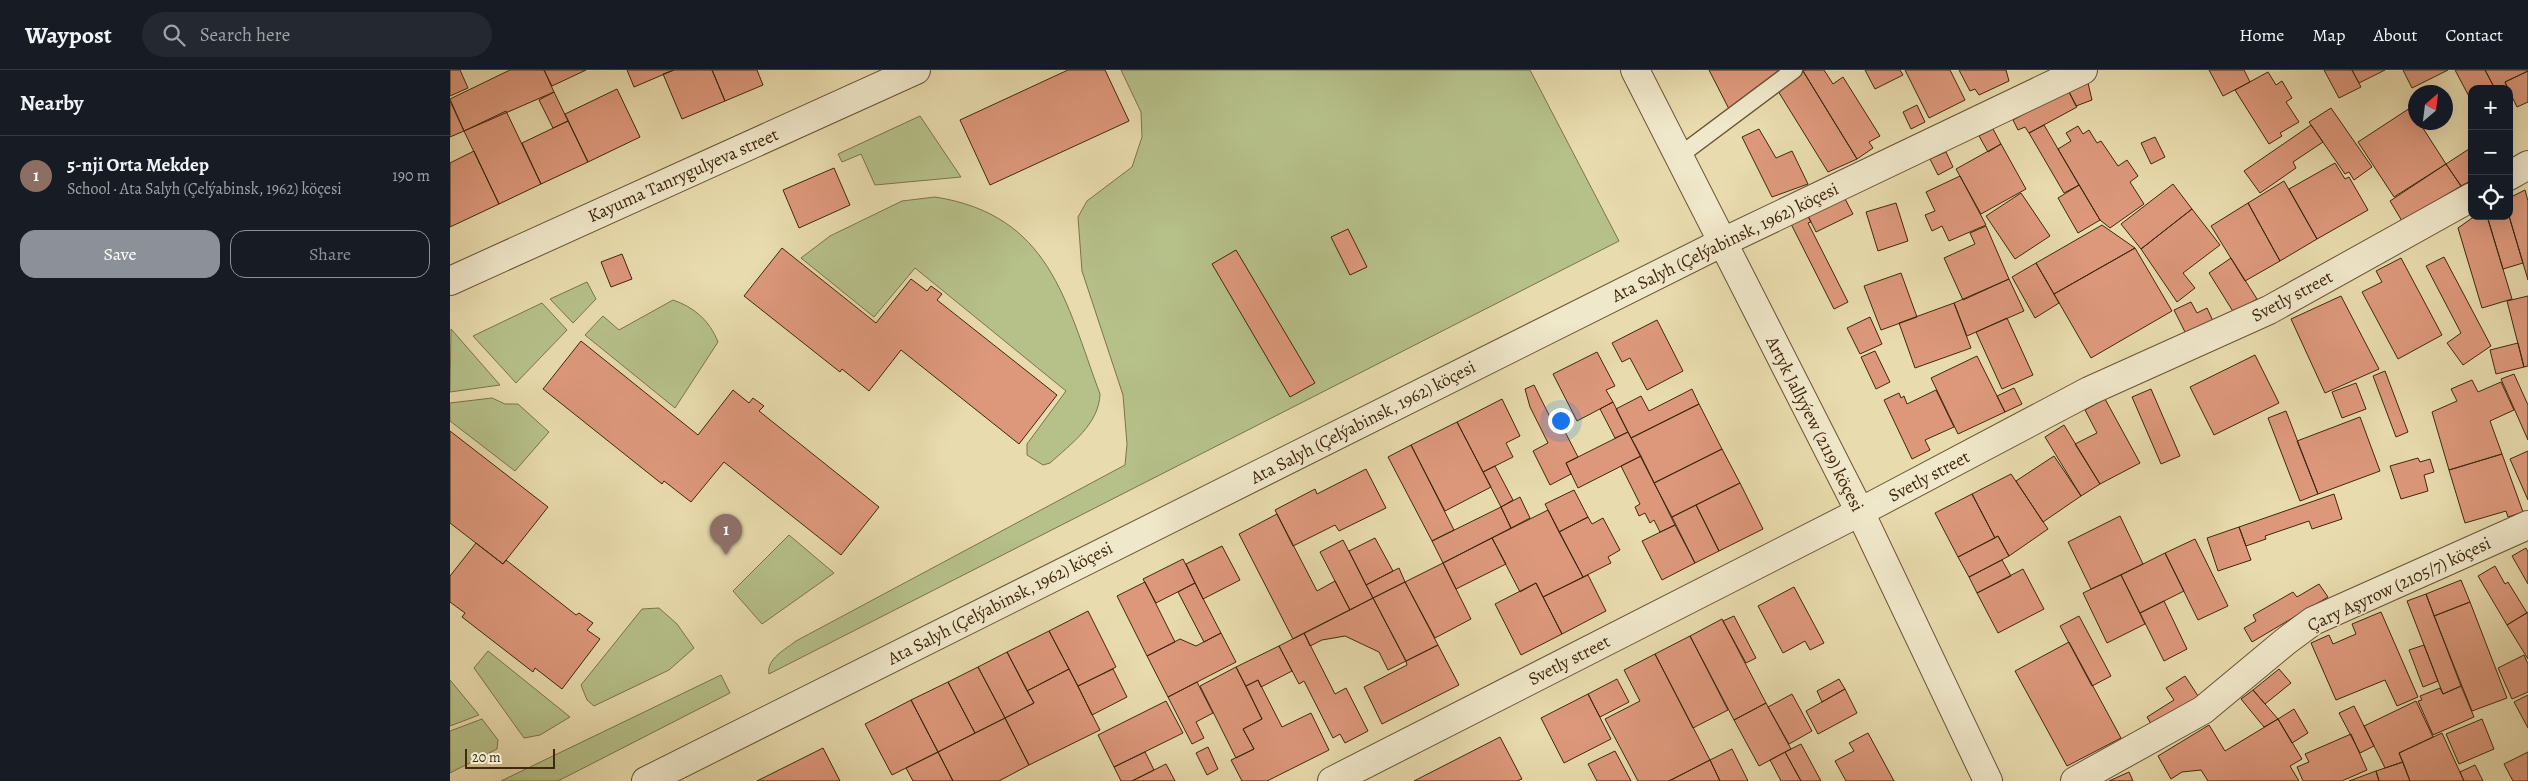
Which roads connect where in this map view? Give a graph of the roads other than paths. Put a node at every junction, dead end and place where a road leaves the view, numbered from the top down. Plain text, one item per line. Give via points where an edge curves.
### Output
1 (916, 70) edge
2 (1635, 70) edge
3 (1794, 70) edge
4 (2083, 70) edge
5 (1679, 156) junction
6 (2528, 165) edge
7 (2511, 175) edge
8 (2468, 199) edge
9 (1723, 242) junction
10 (450, 281) edge
11 (1860, 512) junction
12 (2528, 525) edge
13 (646, 781) edge
14 (1332, 781) edge
15 (1988, 781) edge
16 (2075, 781) edge

1 - 10 street, Kayuma Tanrygulyeva street
2 - 5 street, Artyk Jallyýew (2119) köçesi
3 - 5 lane
4 - 9 street, Ata Salyh (Çelýabinsk, 1962) köçesi
5 - 9 street, Artyk Jallyýew (2119) köçesi
6 - 7 street
8 - 11 street, Svetly street via 2269,310 2090,391
9 - 11 street, Artyk Jallyýew (2119) köçesi
9 - 13 street, Ata Salyh (Çelýabinsk, 1962) köçesi
11 - 14 street, Svetly street
11 - 15 street, Artyk Jallyýew (2119) köçesi
12 - 16 street, Çary Aşyrow (2105/7) köçesi via 2313,621 2203,710

